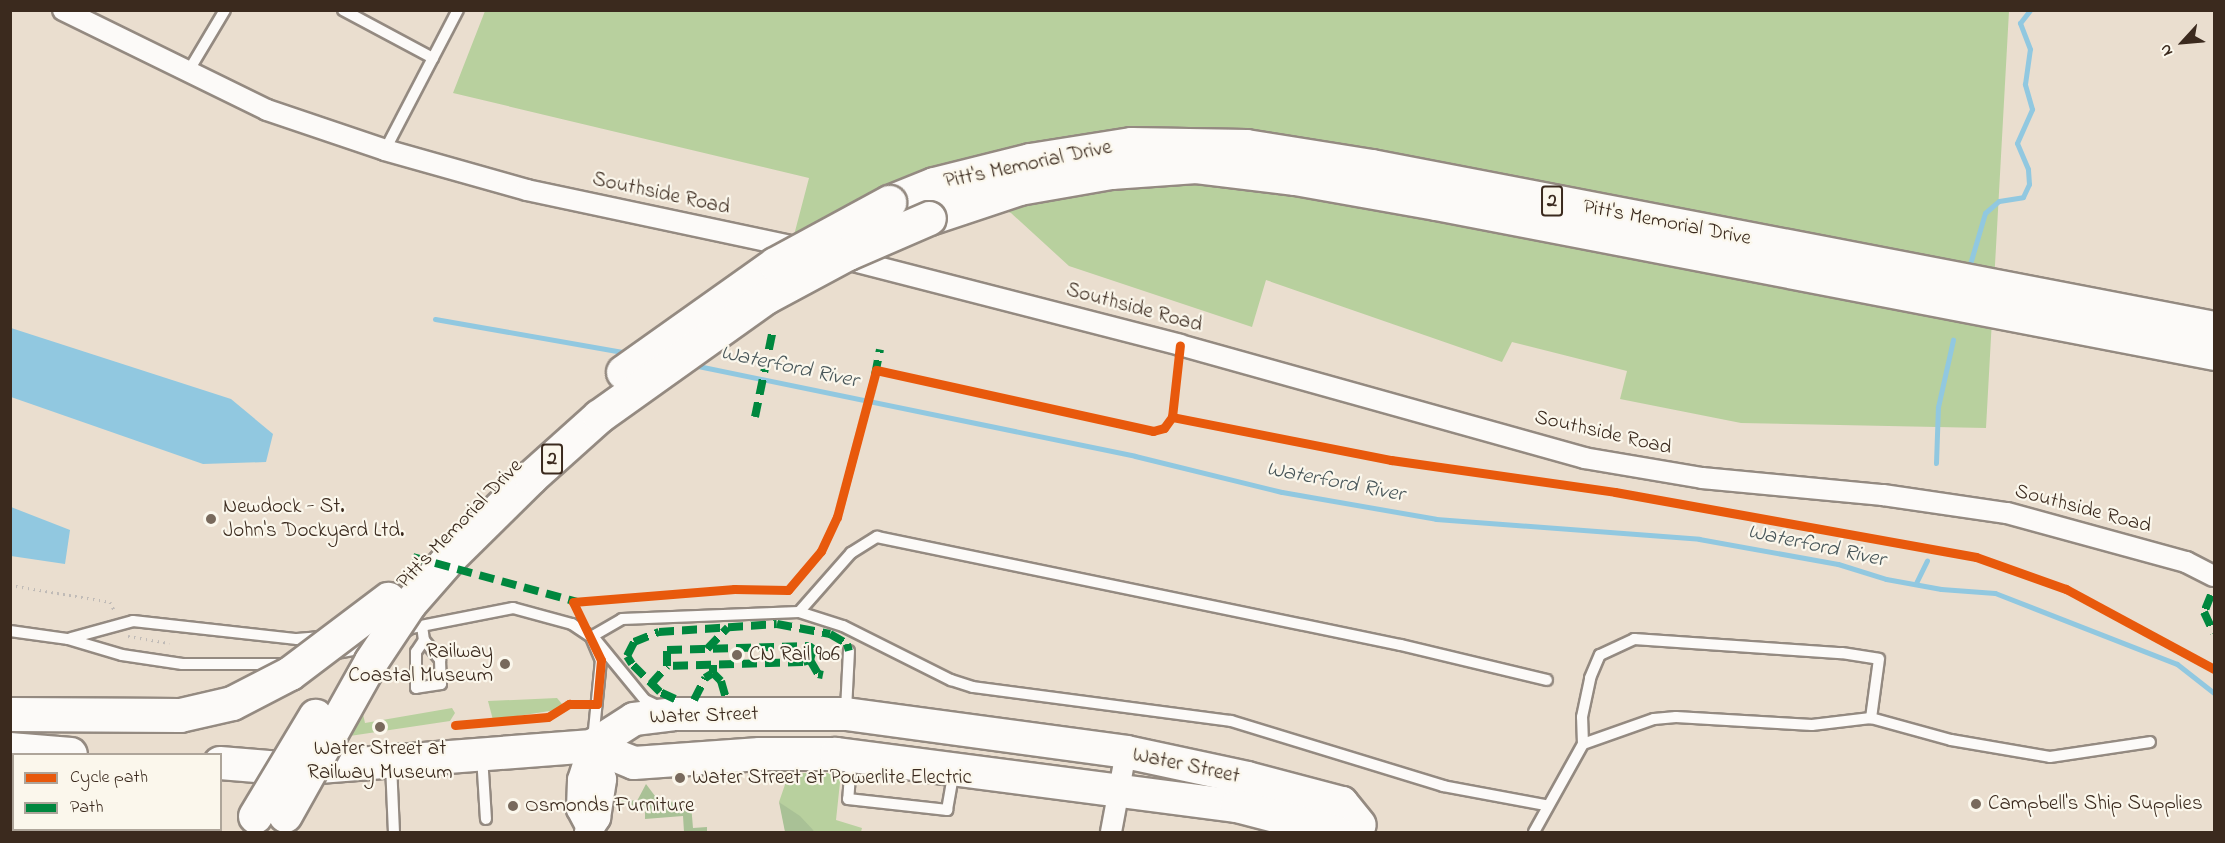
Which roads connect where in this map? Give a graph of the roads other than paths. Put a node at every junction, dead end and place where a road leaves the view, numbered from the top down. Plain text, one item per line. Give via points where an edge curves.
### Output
1 (63, 10) edge
2 (225, 10) edge
3 (343, 10) edge
4 (458, 10) edge
5 (434, 58) junction
6 (188, 72) junction
7 (385, 150) junction
8 (2214, 328) edge
9 (2214, 353) edge
10 (2214, 576) edge
11 (800, 612) junction
12 (381, 616) junction
13 (416, 627) junction
14 (10, 631) edge
15 (591, 637) junction
16 (68, 639) junction
17 (424, 640) dead end
18 (849, 651) dead end
19 (1546, 680) dead end
20 (10, 714) edge
21 (674, 714) junction
22 (846, 714) junction
23 (1871, 718) junction
24 (2150, 742) dead end
25 (1583, 744) junction
26 (592, 746) junction
27 (10, 749) edge
28 (1126, 752) junction
29 (59, 753) edge
30 (482, 755) junction
31 (851, 756) junction
32 (222, 763) edge
33 (391, 764) junction
34 (954, 767) junction
35 (293, 769) junction
36 (1118, 791) junction
37 (1546, 806) junction
38 (486, 819) dead end
39 (589, 829) edge
40 (1356, 831) edge
41 (245, 832) edge
42 (275, 832) edge
43 (292, 832) edge
44 (394, 832) edge
45 (1111, 832) edge
46 (1534, 832) edge

1 - 6 street, Southside Road
2 - 6 lane
3 - 5 lane
4 - 5 lane
5 - 7 lane
6 - 7 street, Southside Road via 267,110
7 - 10 street, Southside Road via 527,190 867,263 1265,368 1584,458 1702,478 1893,496 2007,513 2186,562
8 - 12 highway, Pitt's Memorial Drive / 2, bridge via 1371,166 1246,146 1131,144 934,184 889,202 775,264 626,369 546,435 442,538
9 - 42 highway, Pitt's Memorial Drive / 2, bridge via 1295,178 1196,166 1111,172 1019,188 929,218 848,253 766,297 599,416 450,557 409,604 371,661
11 - 15 lane via 622,619
11 - 19 lane via 851,553 877,537 1401,645
11 - 37 lane via 843,626 951,680 973,687 1232,721 1443,786
12 - 13 lane
12 - 16 lane via 334,635 297,639 121,622 94,634
12 - 20 highway, bridge via 290,673 232,703 180,715
12 - 41 highway, Pitt's Memorial Drive / 2, bridge
13 - 15 lane via 513,608 572,624
13 - 16 lane via 390,642 264,666 172,662 122,655
13 - 17 lane
14 - 16 lane
15 - 21 lane via 605,647 645,700
15 - 26 lane via 602,670
18 - 22 lane
21 - 22 main road, Water Street
21 - 26 main road, Water Street via 634,718
22 - 28 main road, Water Street
23 - 24 lane via 1952,740 2050,757
23 - 25 lane via 1812,725 1676,717 1632,724
23 - 25 lane via 1879,659 1634,639 1600,656 1590,678 1582,717
25 - 37 lane
26 - 30 main road
26 - 31 main road, Water Street via 634,763 760,754
26 - 39 street via 581,780 580,809
27 - 29 main road
28 - 36 street
28 - 40 main road, Water Street via 1342,803
30 - 33 main road
30 - 38 lane
31 - 34 main road, Water Street
31 - 34 lane via 849,800 947,810
32 - 35 main road
33 - 35 main road
33 - 44 lane
34 - 36 main road, Water Street
35 - 43 street
36 - 40 main road, Water Street via 1236,806
36 - 45 street
37 - 46 lane

